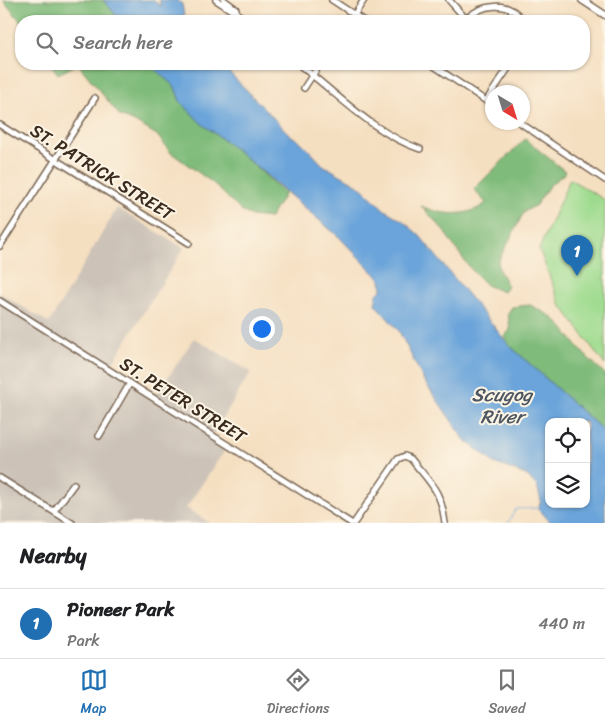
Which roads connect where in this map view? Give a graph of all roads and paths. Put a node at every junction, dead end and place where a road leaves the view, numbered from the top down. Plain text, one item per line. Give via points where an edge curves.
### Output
1 (216, 0) edge
2 (332, 0) edge
3 (364, 0) edge
4 (449, 0) edge
5 (582, 0) edge
6 (224, 2) edge
7 (589, 2) edge
8 (240, 15) edge
9 (354, 15) joint
10 (461, 15) edge
11 (472, 15) edge
12 (519, 15) edge
13 (605, 16) edge
14 (306, 70) edge
15 (316, 70) edge
16 (442, 70) edge
17 (507, 70) edge
18 (312, 75) junction
19 (497, 85) edge
20 (304, 88) dead end
21 (95, 98) dead end
22 (485, 100) edge
23 (0, 125) edge
24 (530, 129) edge
25 (420, 149) dead end
26 (56, 160) junction
27 (605, 180) edge
28 (189, 243) dead end
29 (0, 246) edge
30 (0, 301) edge
31 (130, 383) junction
32 (99, 436) dead end
33 (0, 478) edge
34 (74, 484) dead end
35 (54, 511) junction
36 (72, 523) edge
37 (353, 523) edge
38 (445, 523) edge

1 - 6 street
2 - 9 street
3 - 9 street
4 - 10 street
5 - 7 street
6 - 8 street
7 - 13 street
11 - 12 street via 494,4 506,3
14 - 18 street
15 - 18 street
16 - 22 street
17 - 19 street
18 - 20 street
18 - 25 street via 389,134
21 - 26 street
23 - 26 street, ST. PATRICK STREET
24 - 27 street
26 - 28 street, ST. PATRICK STREET
26 - 29 street
30 - 31 street, ST. PETER STREET
31 - 32 street
31 - 37 street, ST. PETER STREET
33 - 35 street
34 - 35 street
35 - 36 street
37 - 38 street via 398,459 408,456 438,493

